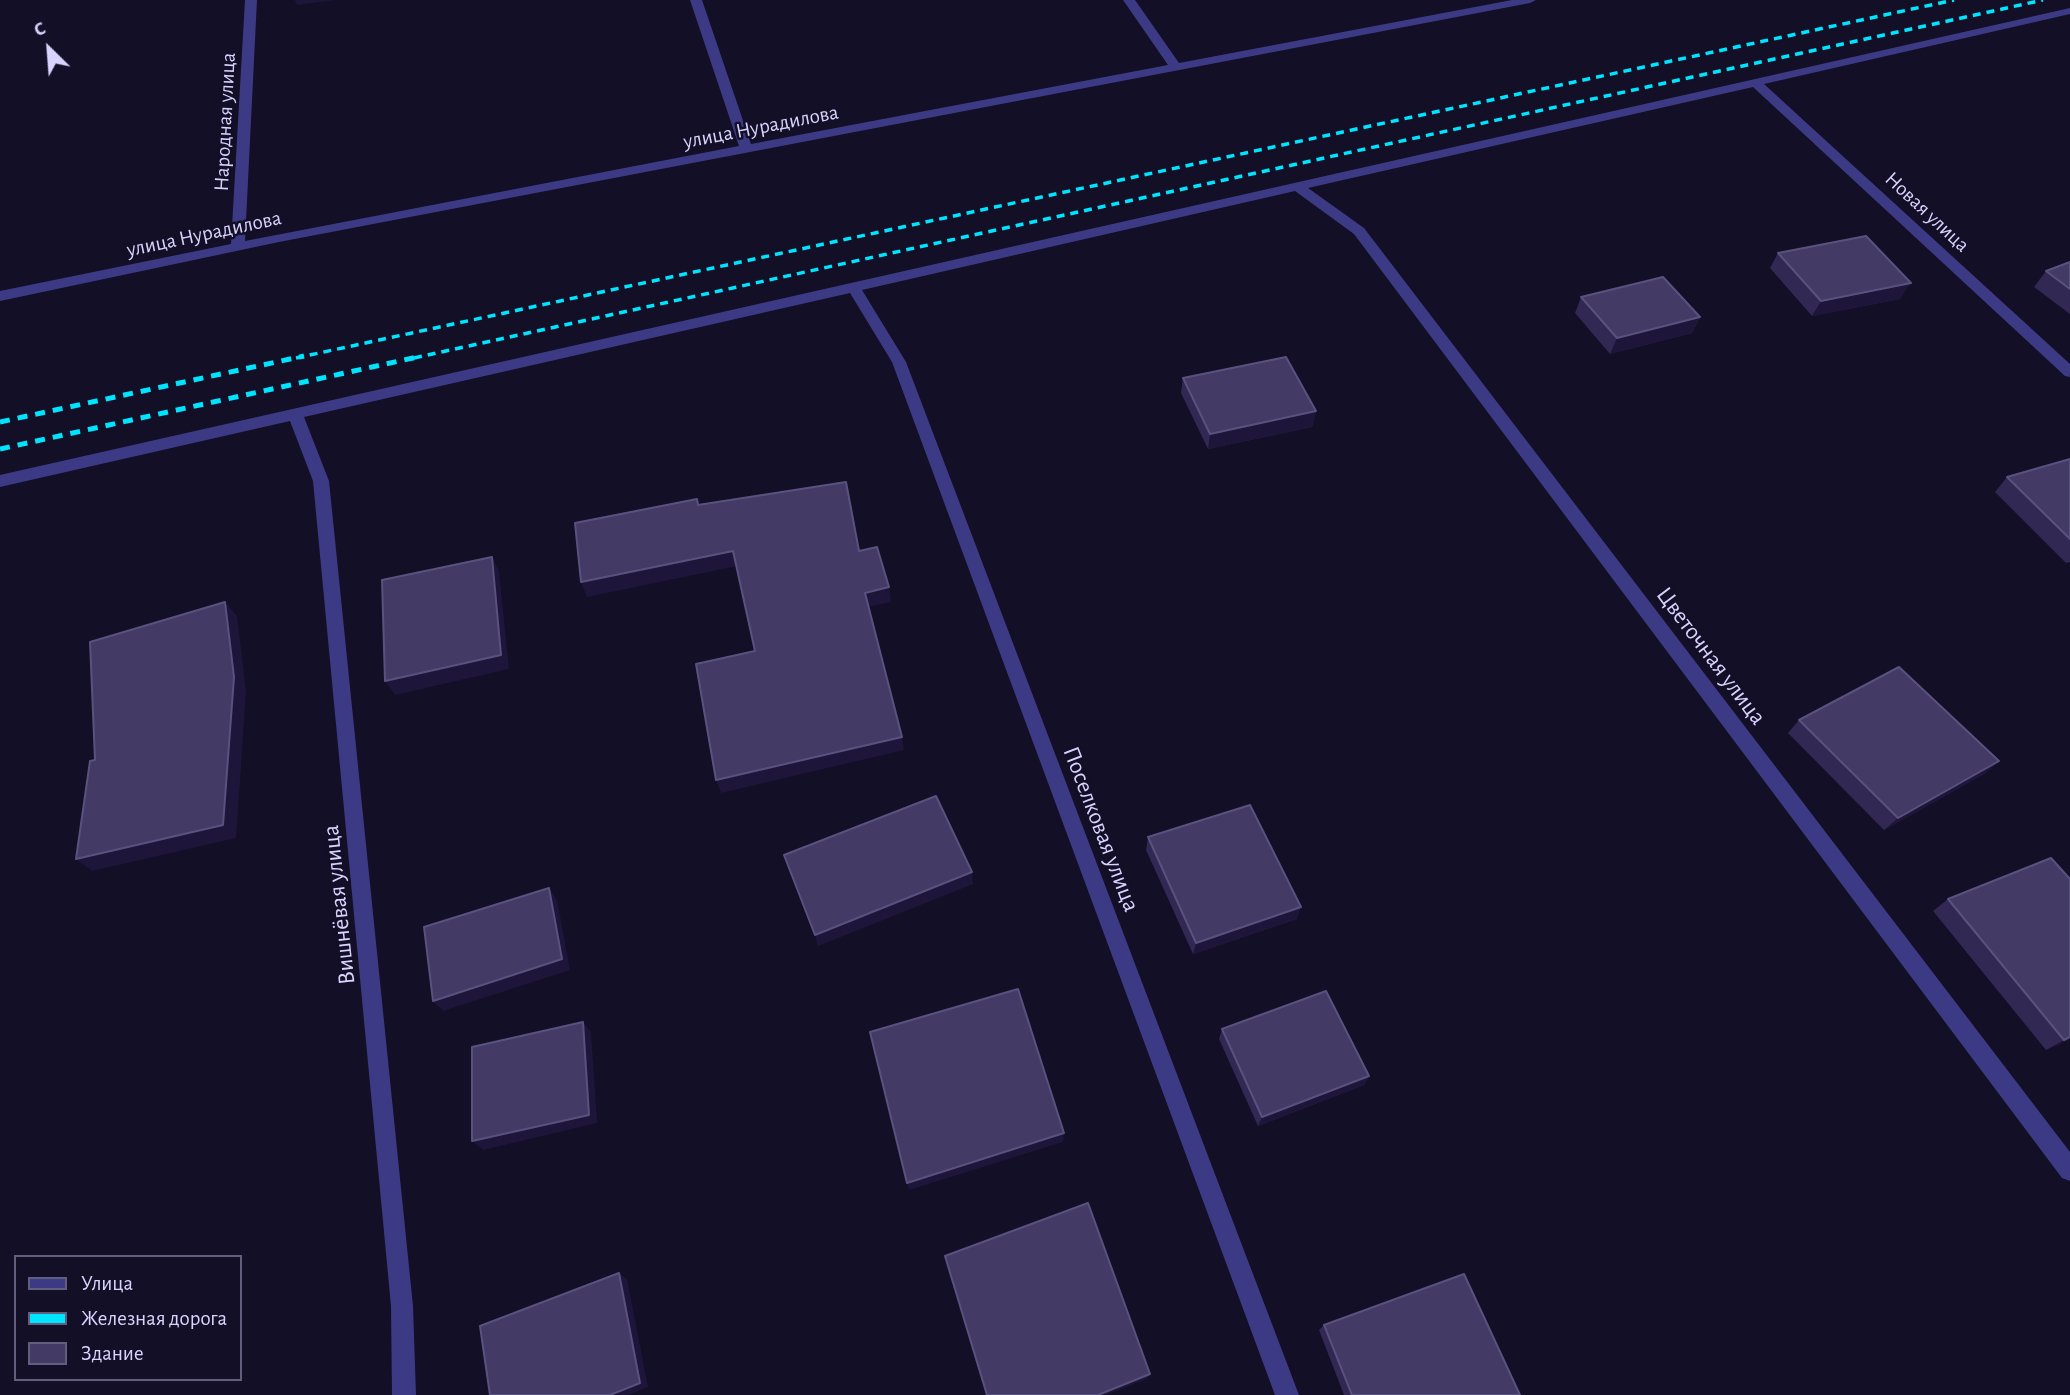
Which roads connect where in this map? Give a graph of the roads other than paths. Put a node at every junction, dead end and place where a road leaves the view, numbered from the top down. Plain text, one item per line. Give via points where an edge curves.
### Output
1 (251, 0) edge
2 (696, 0) edge
3 (1129, 0) edge
4 (1527, 0) edge
5 (2070, 11) edge
6 (1176, 68) junction
7 (1755, 82) junction
8 (747, 150) junction
9 (1297, 187) junction
10 (237, 247) junction
11 (853, 287) junction
12 (0, 296) edge
13 (2070, 372) edge
14 (295, 414) junction
15 (0, 481) edge
16 (2070, 1170) edge
17 (404, 1395) edge
18 (1287, 1395) edge

1 - 10 street, Народная улица
2 - 8 street
3 - 6 street
4 - 6 street, улица Нурадилова
5 - 7 street
6 - 8 street, улица Нурадилова
7 - 9 street
7 - 13 street, Новая улица
8 - 10 street, улица Нурадилова
9 - 11 street
9 - 16 street, Цветочная улица via 1359,231
10 - 12 street, улица Нурадилова
11 - 14 street
11 - 18 street, Поселковая улица via 900,362
14 - 15 street
14 - 17 street, Вишнёвая улица via 321,481 402,1306

